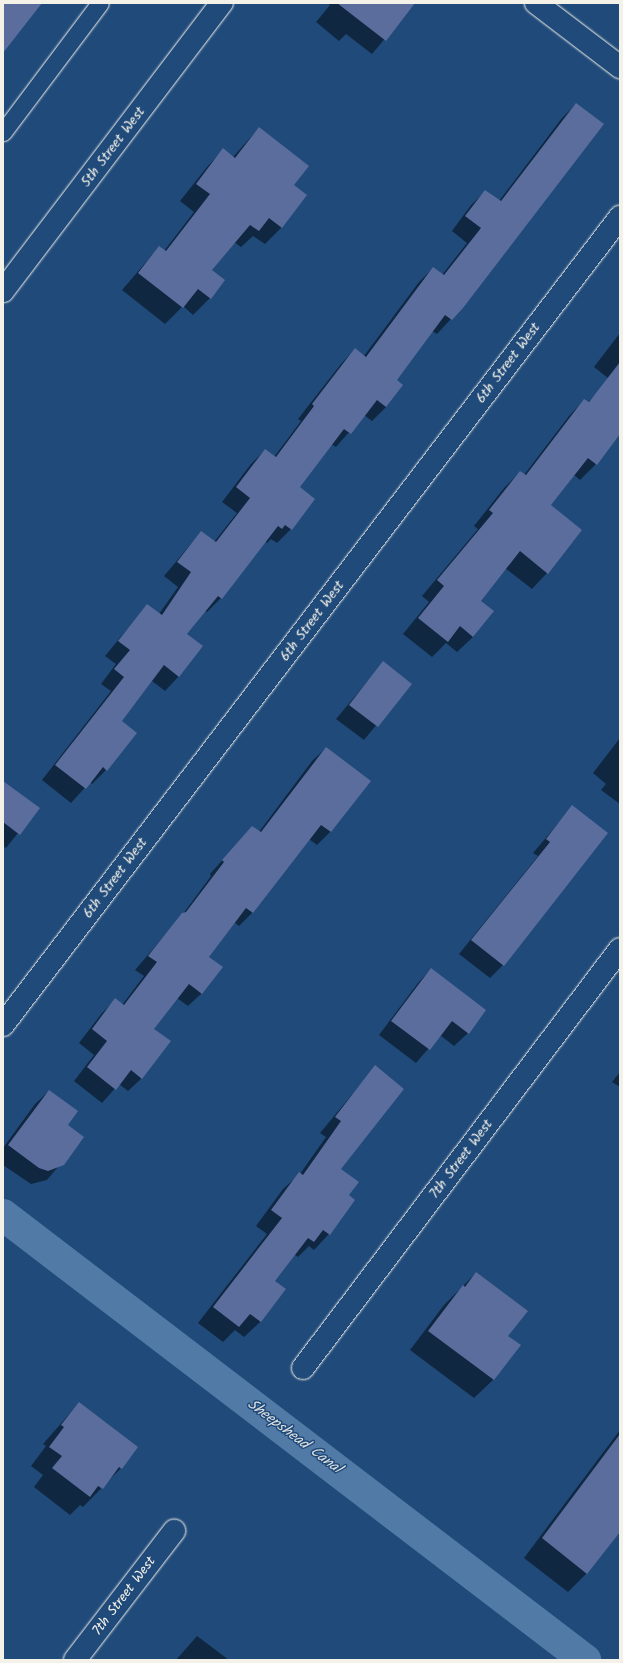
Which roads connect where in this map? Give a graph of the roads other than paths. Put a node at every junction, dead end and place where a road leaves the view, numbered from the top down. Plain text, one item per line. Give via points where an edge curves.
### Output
1 (100, 3) edge
2 (222, 3) edge
3 (536, 3) edge
4 (620, 67) edge
5 (3, 132) edge
6 (620, 217) edge
7 (3, 291) edge
8 (620, 950) edge
9 (3, 1025) edge
10 (303, 1368) dead end
11 (174, 1531) dead end
12 (75, 1660) edge

1 - 5 lane
2 - 7 street, 5th Street West
3 - 4 street
6 - 9 street, 6th Street West
8 - 10 street, 7th Street West
11 - 12 street, 7th Street West

